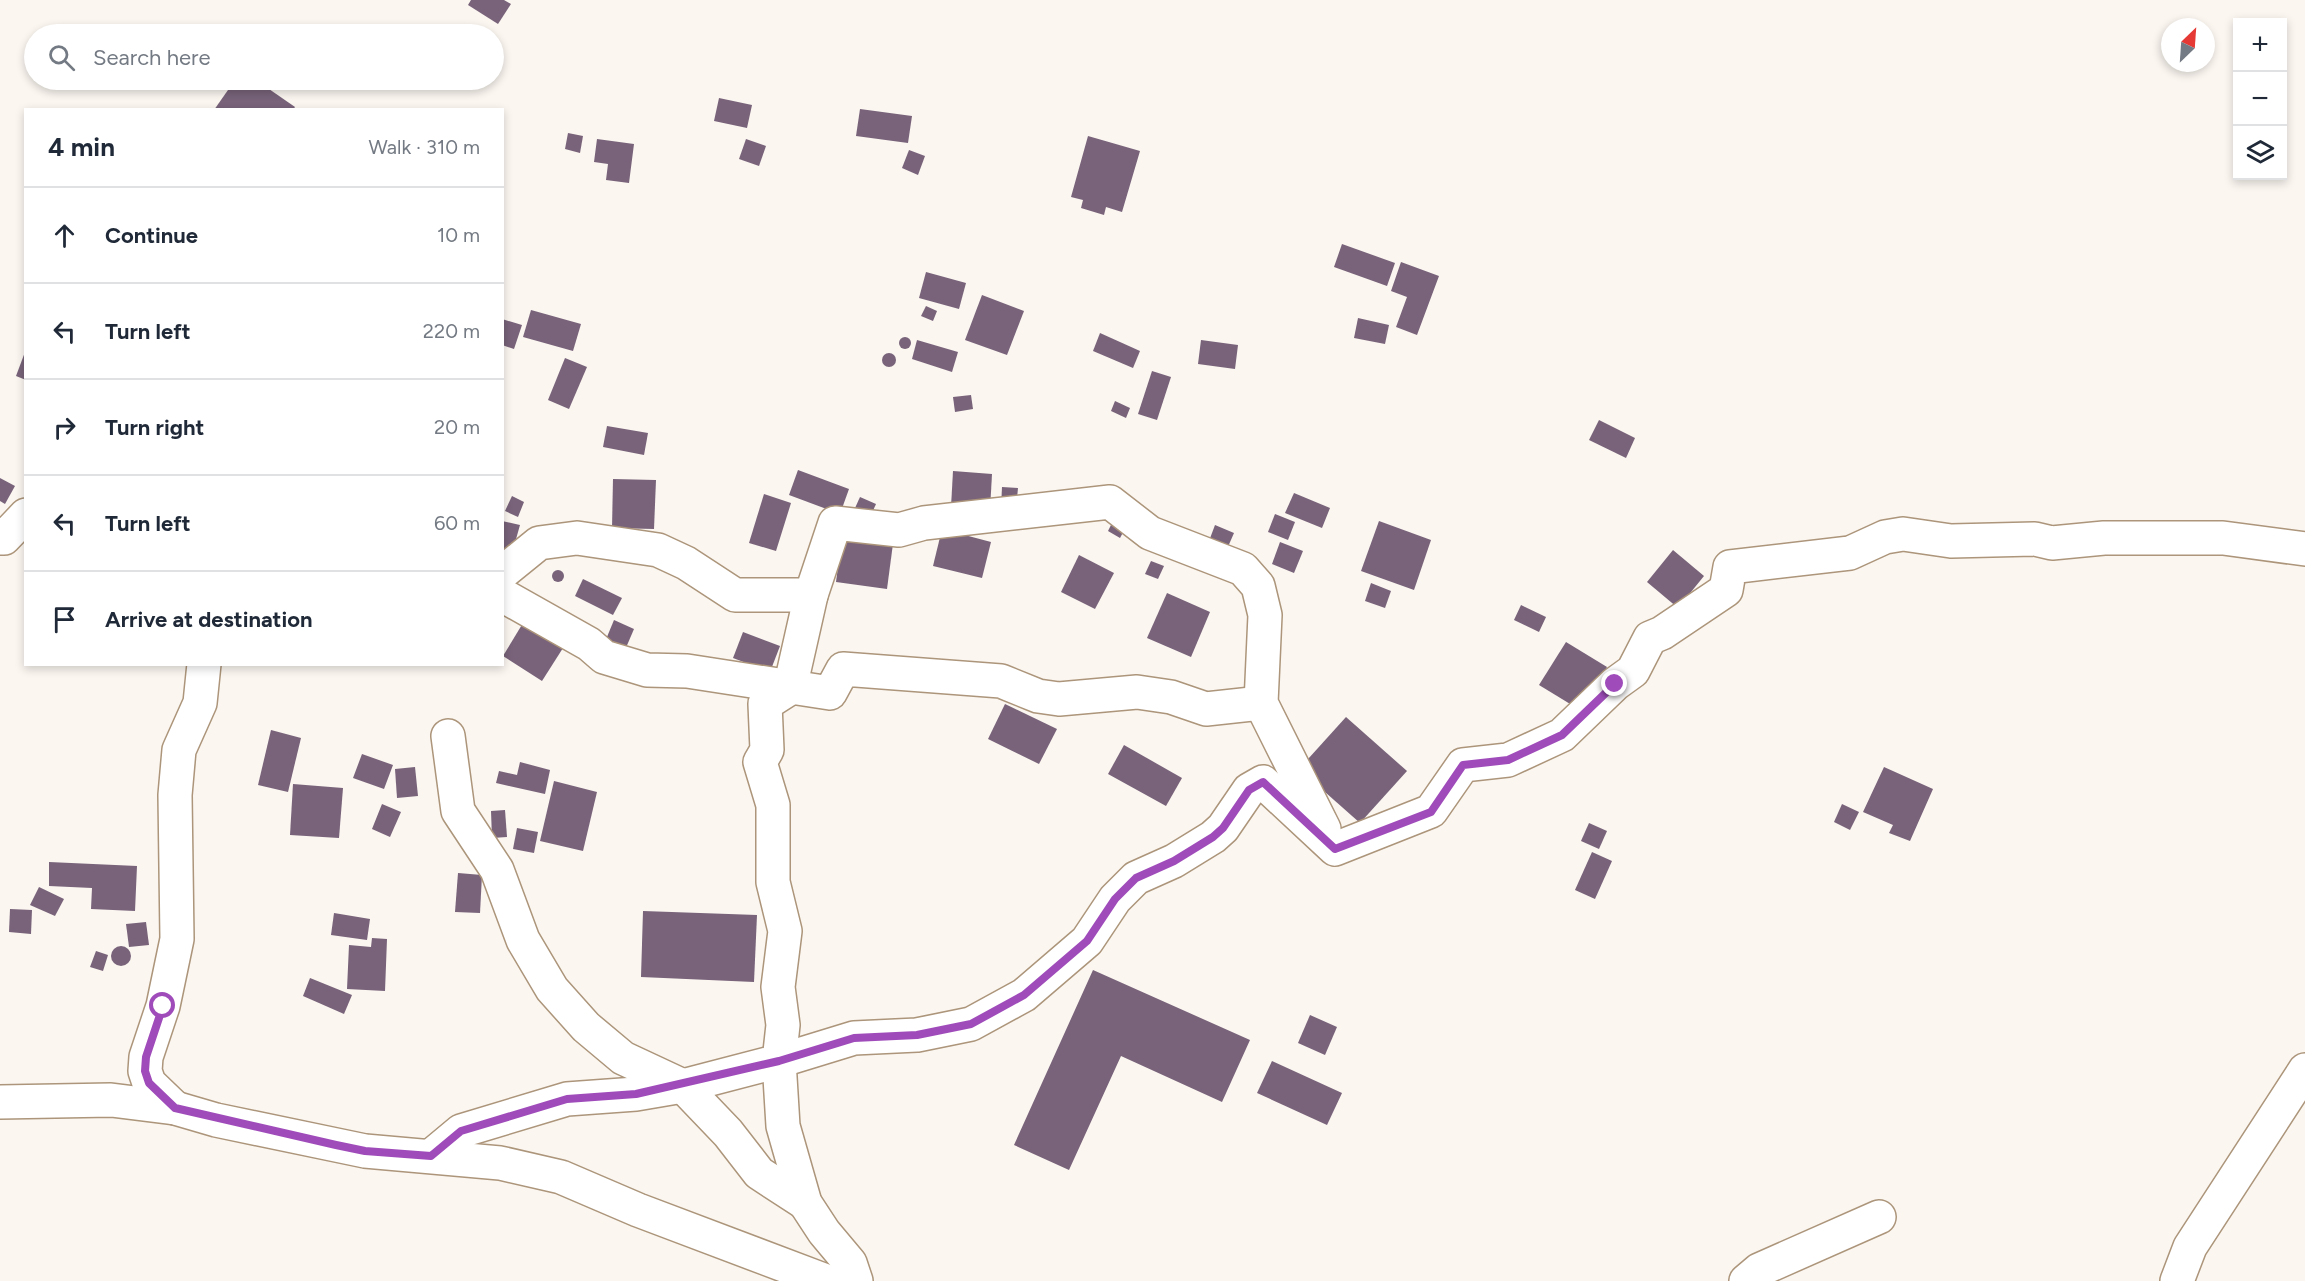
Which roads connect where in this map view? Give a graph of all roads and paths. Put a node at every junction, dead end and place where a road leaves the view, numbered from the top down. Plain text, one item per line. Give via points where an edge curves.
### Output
1 (24, 517) edge
2 (0, 538) edge
3 (2305, 549) edge
4 (504, 571) edge
5 (811, 595) junction
6 (504, 596) edge
7 (204, 666) edge
8 (790, 688) junction
9 (1261, 703) junction
10 (448, 736) dead end
11 (1335, 849) junction
12 (779, 1061) junction
13 (2305, 1070) edge
14 (683, 1086) junction
15 (0, 1102) edge
16 (175, 1108) junction
17 (431, 1156) junction
18 (805, 1203) junction
19 (1879, 1217) dead end
20 (824, 1232) junction
21 (819, 1278) edge
22 (856, 1281) edge
23 (1746, 1281) edge
24 (2177, 1281) edge

1 - 2 street
3 - 11 street via 2223,538 2104,538 2052,543 2036,539 1951,541 1903,534 1885,537 1850,553 1730,567 1726,590 1650,638 1633,671 1562,735 1508,760 1463,765 1431,812
4 - 5 street via 539,543 577,538 658,550 735,595
5 - 8 street
5 - 9 street via 835,523 899,530 924,523 1110,502 1150,534 1243,568 1258,586 1265,615
6 - 8 street via 589,644 604,657 647,670 687,671
7 - 16 street via 200,703 179,750 175,795 177,939 145,1071 149,1083
8 - 9 street via 830,693 843,669 1001,681 1038,696 1059,699 1137,692 1171,697 1206,709
8 - 12 street via 765,704 767,750 760,762 773,805 774,882 785,931 778,987 783,1024
9 - 11 street
10 - 14 street via 458,811 496,870 523,940 552,989 586,1027 623,1058
11 - 12 street via 1263,782 1249,790 1213,837 1136,878 1115,899 1087,941 1024,995 971,1024 917,1035 854,1038
12 - 14 street
12 - 18 street via 783,1126
13 - 24 street via 2190,1247
14 - 17 street via 567,1099 461,1131
14 - 18 street via 759,1173
15 - 16 street via 111,1100
16 - 17 street via 365,1151
17 - 21 street via 500,1163 561,1177
18 - 20 street
19 - 23 street via 1760,1270
20 - 21 street
20 - 22 street via 850,1263

